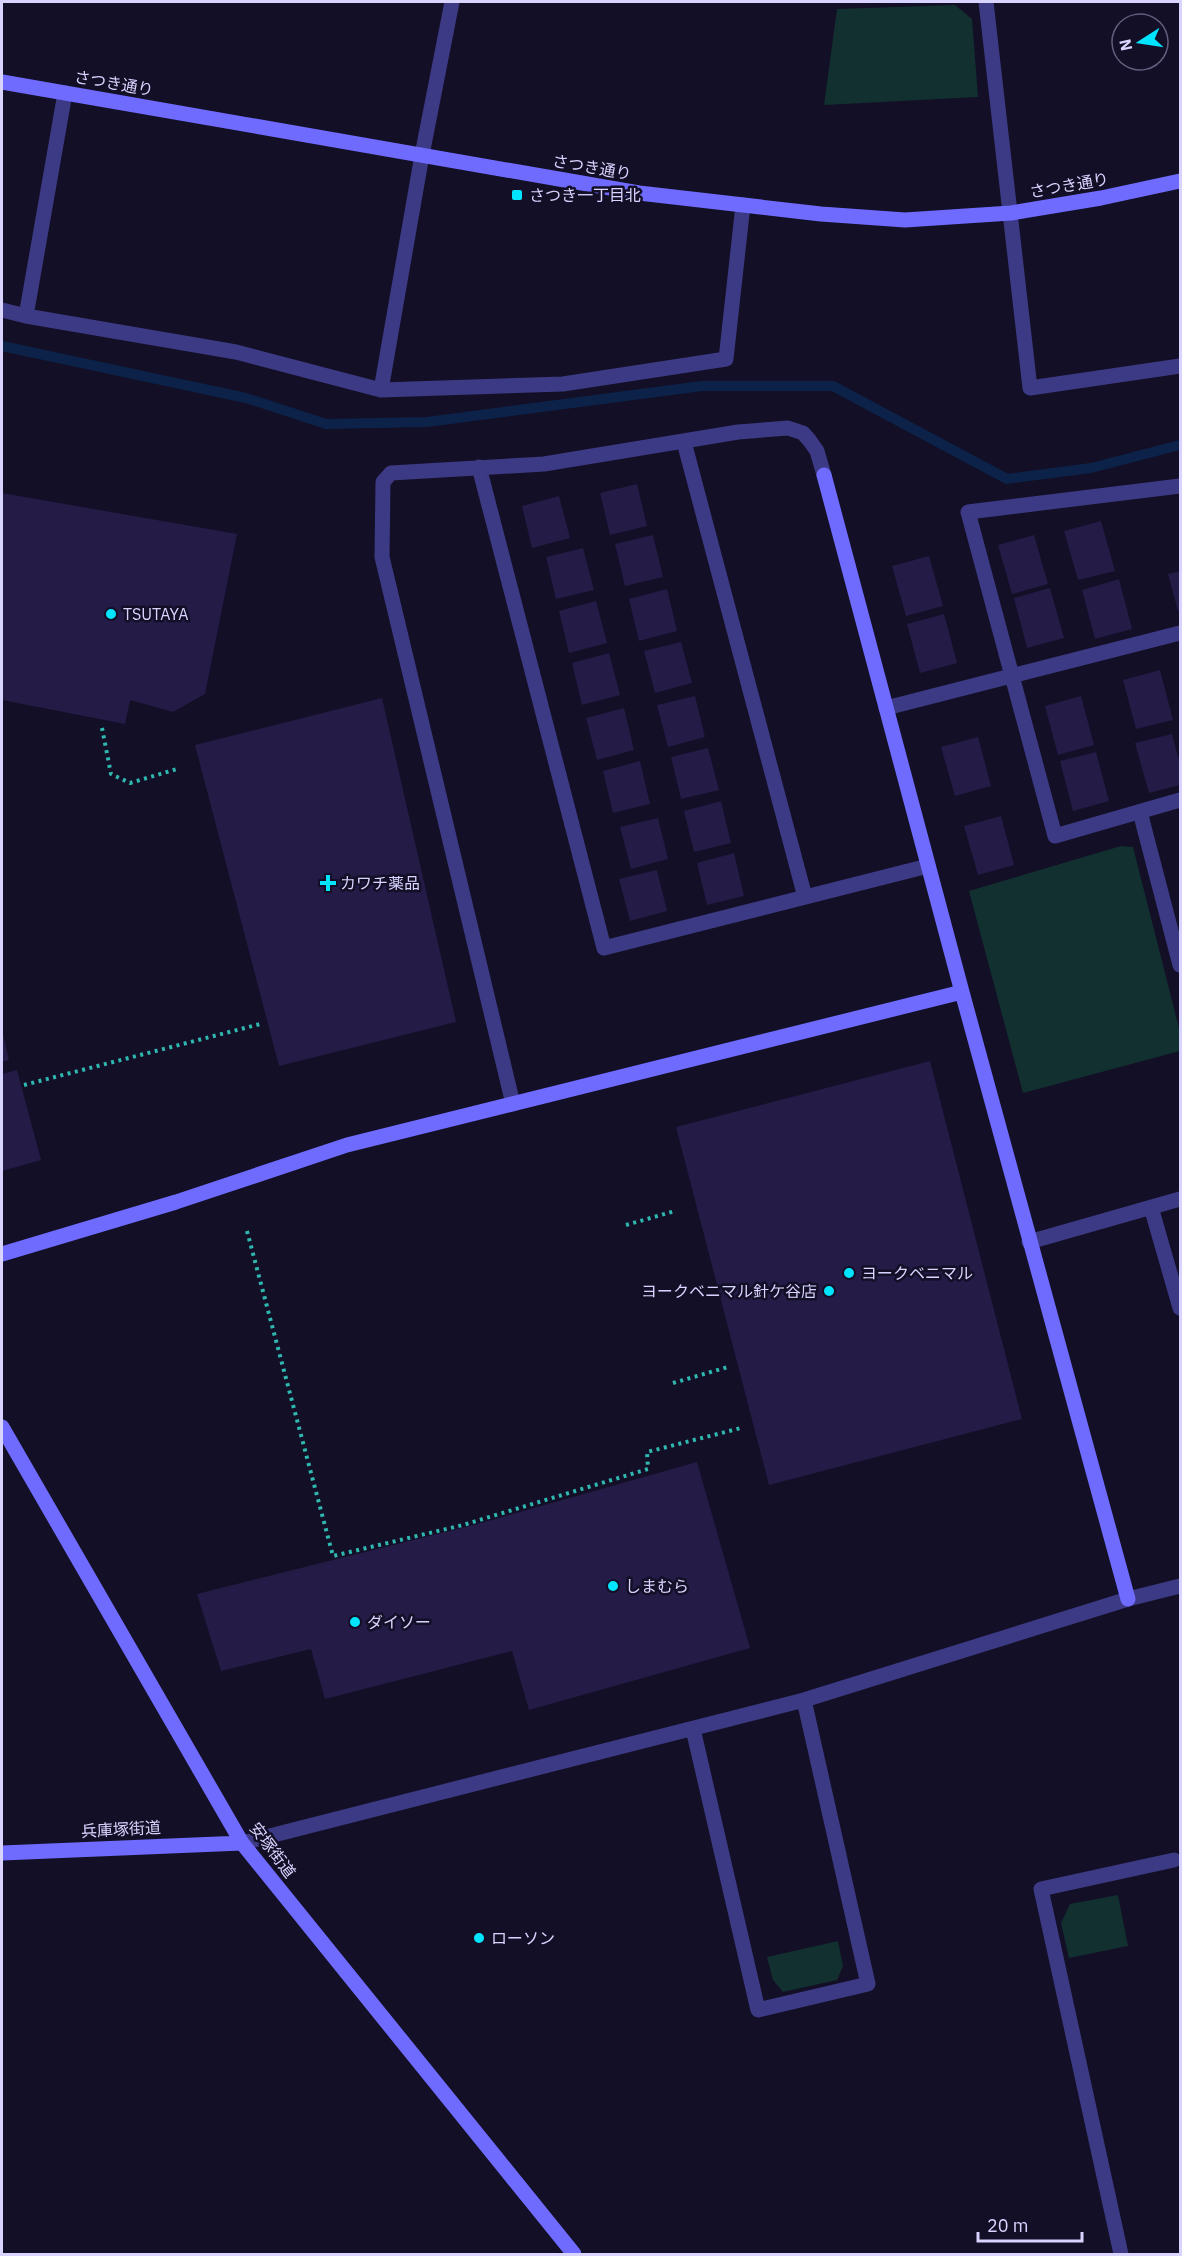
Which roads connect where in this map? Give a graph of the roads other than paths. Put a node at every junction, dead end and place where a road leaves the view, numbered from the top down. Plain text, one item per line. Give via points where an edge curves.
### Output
1 (452, 2) edge
2 (986, 2) edge
3 (2, 81) edge
4 (65, 93) junction
5 (422, 155) junction
6 (1180, 181) edge
7 (742, 205) junction
8 (1011, 213) junction
9 (2, 310) edge
10 (26, 316) junction
11 (1180, 366) edge
12 (381, 390) junction
13 (684, 442) junction
14 (479, 467) junction
15 (1180, 486) edge
16 (1180, 633) edge
17 (1011, 676) junction
18 (885, 708) junction
19 (1180, 800) edge
20 (1140, 812) junction
21 (928, 866) junction
22 (805, 897) junction
23 (1180, 965) edge
24 (962, 992) junction
25 (513, 1104) junction
26 (1180, 1199) edge
27 (1151, 1207) junction
28 (1029, 1242) junction
29 (2, 1254) edge
30 (1180, 1308) edge
31 (2, 1427) edge
32 (1180, 1586) edge
33 (1128, 1599) junction
34 (804, 1700) junction
35 (693, 1729) junction
36 (242, 1843) junction
37 (2, 1852) edge
38 (1174, 1860) dead end
39 (574, 2254) edge
40 (1121, 2254) edge

1 - 5 street
2 - 8 street
3 - 4 street, さつき通り
4 - 5 street, さつき通り
4 - 10 street
5 - 7 street, さつき通り via 639,193
5 - 12 street
6 - 8 street, さつき通り
7 - 8 street, さつき通り via 905,220
7 - 12 street via 726,359 563,384
8 - 11 street via 1030,388
9 - 10 street
10 - 12 street via 236,352
13 - 14 street via 544,464
13 - 18 street via 788,428 803,433 810,441 824,475
13 - 22 street
14 - 22 street via 604,948
14 - 25 street via 392,473 383,482 382,557
15 - 17 street via 968,512
16 - 17 street
17 - 18 street
17 - 20 street via 1055,836
18 - 21 street
19 - 20 street
20 - 23 street
21 - 22 street
21 - 24 street
24 - 25 street
24 - 28 street
25 - 29 street via 347,1145
26 - 27 street
27 - 28 street
27 - 30 street
28 - 33 street
31 - 36 street, 安塚街道
32 - 33 street
33 - 34 street
34 - 35 street
34 - 35 street via 868,1984 758,2010
35 - 36 street
36 - 37 street, 兵庫塚街道
36 - 39 street, 安塚街道
38 - 40 street via 1041,1889

